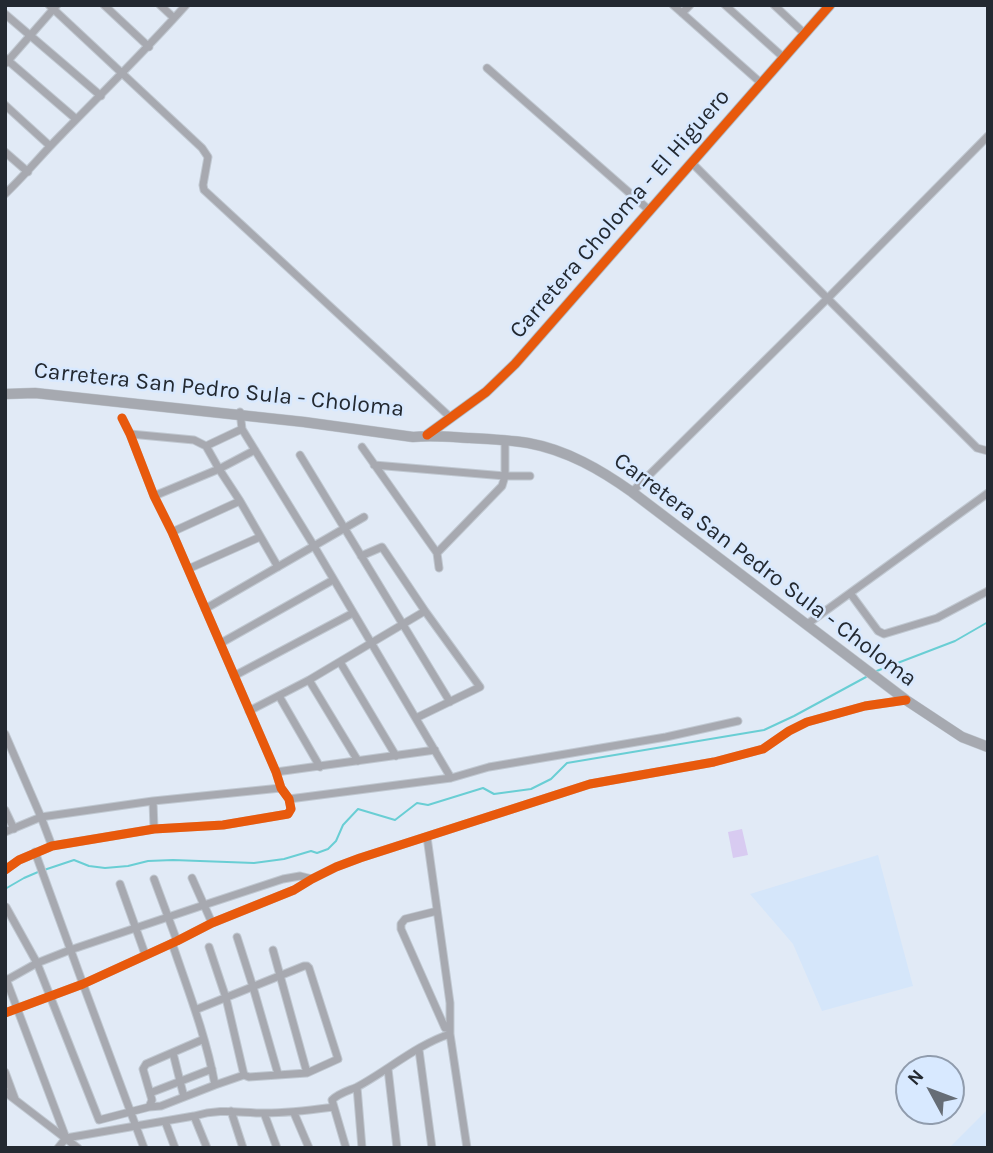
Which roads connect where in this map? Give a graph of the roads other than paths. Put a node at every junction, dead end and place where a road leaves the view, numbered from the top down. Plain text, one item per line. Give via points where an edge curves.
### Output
1 (104, 5) edge
2 (160, 5) edge
3 (186, 5) edge
4 (673, 5) edge
5 (690, 5) edge
6 (725, 5) edge
7 (774, 5) edge
8 (830, 5) edge
9 (53, 7) edge
10 (682, 13) junction
11 (5, 14) edge
12 (174, 18) junction
13 (805, 34) junction
14 (30, 35) junction
15 (149, 47) junction
16 (783, 57) junction
17 (6, 61) edge
18 (487, 68) dead end
19 (123, 73) junction
20 (761, 83) junction
21 (101, 96) junction
22 (5, 105) edge
23 (76, 119) junction
24 (988, 136) edge
25 (50, 146) junction
26 (5, 152) edge
27 (691, 163) junction
28 (28, 172) junction
29 (5, 194) edge
30 (649, 210) junction
31 (827, 299) junction
32 (5, 392) edge
33 (240, 414) junction
34 (121, 418) dead end
35 (450, 418) junction
36 (242, 429) junction
37 (130, 434) junction
38 (427, 435) junction
39 (505, 440) junction
40 (206, 446) junction
41 (362, 447) dead end
42 (255, 450) junction
43 (988, 451) edge
44 (300, 455) dead end
45 (374, 465) junction
46 (219, 469) junction
47 (505, 476) junction
48 (530, 476) dead end
49 (632, 492) junction
50 (988, 493) edge
51 (154, 496) junction
52 (240, 501) junction
53 (364, 517) dead end
54 (345, 528) junction
55 (172, 533) junction
56 (260, 537) junction
57 (314, 546) junction
58 (437, 553) junction
59 (361, 556) junction
60 (278, 567) junction
61 (439, 568) dead end
62 (188, 569) junction
63 (333, 580) junction
64 (988, 591) edge
65 (850, 593) junction
66 (205, 609) junction
67 (425, 611) junction
68 (353, 613) junction
69 (402, 625) junction
70 (806, 625) junction
71 (221, 643) junction
72 (371, 643) junction
73 (340, 662) junction
74 (234, 676) junction
75 (309, 680) junction
76 (279, 696) junction
77 (906, 700) junction
78 (450, 702) junction
79 (249, 711) junction
80 (416, 718) junction
81 (738, 721) dead end
82 (5, 734) edge
83 (8, 747) edge
84 (988, 747) edge
85 (435, 750) junction
86 (396, 756) junction
87 (358, 761) junction
88 (320, 767) junction
89 (276, 772) junction
90 (451, 778) junction
91 (281, 789) junction
92 (289, 799) junction
93 (153, 801) junction
94 (5, 810) edge
95 (41, 817) junction
96 (14, 829) junction
97 (155, 829) junction
98 (5, 832) edge
99 (427, 837) junction
100 (52, 846) junction
101 (36, 852) junction
102 (5, 870) edge
103 (192, 878) dead end
104 (154, 879) dead end
105 (312, 879) junction
106 (120, 884) dead end
107 (204, 905) junction
108 (6, 907) edge
109 (437, 911) junction
110 (169, 918) junction
111 (212, 923) junction
112 (137, 929) junction
113 (237, 937) dead end
114 (174, 942) junction
115 (209, 947) dead end
116 (70, 950) junction
117 (273, 950) dead end
118 (145, 954) junction
119 (37, 963) junction
120 (281, 976) junction
121 (6, 980) edge
122 (83, 984) junction
123 (253, 987) junction
124 (50, 995) junction
125 (226, 998) junction
126 (17, 1009) junction
127 (195, 1010) junction
128 (5, 1013) edge
129 (450, 1030) junction
130 (204, 1039) junction
131 (419, 1049) junction
132 (173, 1054) junction
133 (212, 1069) junction
134 (388, 1069) junction
135 (5, 1072) edge
136 (307, 1073) junction
137 (278, 1074) junction
138 (244, 1075) junction
139 (181, 1080) junction
140 (215, 1085) junction
141 (357, 1087) junction
142 (5, 1092) edge
143 (150, 1093) junction
144 (184, 1097) junction
145 (15, 1100) junction
146 (149, 1107) junction
147 (334, 1107) junction
148 (231, 1111) junction
149 (294, 1112) junction
150 (131, 1113) junction
151 (264, 1113) junction
152 (194, 1116) junction
153 (164, 1121) junction
154 (135, 1126) junction
155 (66, 1138) junction
156 (58, 1148) edge
157 (78, 1148) edge
158 (144, 1148) edge
159 (175, 1148) edge
160 (207, 1148) edge
161 (243, 1148) edge
162 (277, 1148) edge
163 (309, 1148) edge
164 (346, 1148) edge
165 (362, 1148) edge
166 (397, 1148) edge
167 (432, 1148) edge
168 (467, 1148) edge

1 - 15 street
2 - 12 street
3 - 12 street
4 - 10 street
5 - 10 street
6 - 16 street
7 - 13 street
8 - 13 main road, Carretera Choloma - El Higuero
9 - 14 street
9 - 19 street
10 - 20 street
11 - 14 street
12 - 15 street
13 - 16 main road, Carretera Choloma - El Higuero
14 - 17 street
14 - 21 street
15 - 19 street
16 - 20 main road, Carretera Choloma - El Higuero
17 - 23 street
18 - 30 street
19 - 21 street
19 - 35 street via 202,148 208,157 204,190
20 - 27 main road, Carretera Choloma - El Higuero
21 - 23 street
22 - 25 street
23 - 25 street
24 - 31 street
25 - 28 street
26 - 28 street
27 - 30 main road, Carretera Choloma - El Higuero
27 - 31 street
28 - 29 street
30 - 35 main road, Carretera Choloma - El Higuero via 515,364
31 - 43 street via 977,448
31 - 49 street
32 - 33 main road, Carretera San Pedro Sula - Choloma via 34,389
33 - 36 street
33 - 38 main road, Carretera San Pedro Sula - Choloma
34 - 37 street
35 - 38 main road, Carretera Choloma - El Higuero
36 - 40 street
36 - 42 street
37 - 40 street via 194,440
37 - 51 street
38 - 39 main road, Carretera San Pedro Sula - Choloma
39 - 47 street
39 - 49 main road, Carretera San Pedro Sula - Choloma via 566,455
40 - 46 street
41 - 45 street
42 - 46 street
42 - 57 street
44 - 54 street
45 - 47 street
45 - 58 street
46 - 51 street
46 - 52 street
47 - 48 street
47 - 58 street via 502,486
49 - 70 main road, Carretera San Pedro Sula - Choloma
50 - 65 street
51 - 55 street
52 - 55 street
52 - 56 street
53 - 54 street
54 - 57 street
54 - 59 street
55 - 62 street
56 - 60 street
56 - 62 street
57 - 60 street
57 - 63 street
58 - 61 street
59 - 67 street via 382,547
59 - 69 street
60 - 66 street
62 - 66 street
63 - 68 street
63 - 71 street
64 - 65 street via 937,618 884,634
65 - 70 street
66 - 71 street
67 - 69 street
67 - 78 street via 480,687
68 - 72 street
68 - 74 street
69 - 72 street
69 - 78 street
70 - 77 main road, Carretera San Pedro Sula - Choloma
71 - 74 street
72 - 73 street
72 - 80 street
73 - 75 street
73 - 86 street
74 - 79 street
75 - 76 street
75 - 87 street
76 - 79 street
76 - 88 street
77 - 84 main road, Carretera San Pedro Sula - Choloma via 962,737
77 - 99 street via 807,722 763,749 590,783
78 - 80 street
79 - 89 street
80 - 85 street
81 - 90 street
82 - 83 street
83 - 95 street
85 - 86 street
85 - 90 street
86 - 87 street
87 - 88 street
88 - 89 street
89 - 91 street
90 - 92 street
91 - 92 street
91 - 93 street
92 - 97 street via 288,814 223,825
93 - 95 street
93 - 97 street
94 - 96 street
95 - 96 street
95 - 100 street
96 - 98 street
97 - 100 street
99 - 105 street
99 - 109 street
100 - 101 street
101 - 102 street
101 - 116 street
103 - 107 street
104 - 110 street
105 - 107 street via 283,879
105 - 111 street
106 - 112 street
107 - 110 street
107 - 111 street
108 - 119 street
109 - 129 street
109 - 129 street via 405,919 401,929 445,1028
110 - 112 street
110 - 114 street
111 - 114 street
112 - 116 street
112 - 118 street
113 - 123 street
114 - 118 street
114 - 127 street
115 - 125 street
116 - 119 street
116 - 122 street
117 - 120 street
118 - 122 street
119 - 121 street
119 - 124 street
120 - 123 street
120 - 136 street
120 - 136 street via 309,968 338,1059
121 - 126 street
122 - 124 street
122 - 150 street
123 - 125 street
123 - 137 street
124 - 126 street
124 - 150 street via 99,1120
125 - 127 street
125 - 138 street
126 - 128 street
126 - 155 street
127 - 130 street
129 - 131 street
129 - 168 street
130 - 132 street
130 - 133 street
131 - 134 street
131 - 167 street
132 - 139 street
132 - 143 street via 143,1066
133 - 139 street
133 - 140 street
134 - 141 street
134 - 166 street
135 - 145 street
136 - 137 street
137 - 138 street
138 - 140 street
139 - 143 street
139 - 144 street
140 - 144 street
141 - 147 street via 335,1097
141 - 165 street
142 - 145 street
143 - 146 street
144 - 146 street
145 - 155 street
146 - 150 street
147 - 149 street
147 - 164 street
148 - 151 street
148 - 152 street
148 - 161 street
149 - 151 street
149 - 163 street
150 - 154 street
151 - 162 street
152 - 153 street
152 - 160 street
153 - 154 street
153 - 159 street
154 - 155 street
154 - 158 street
155 - 156 street
155 - 157 street

